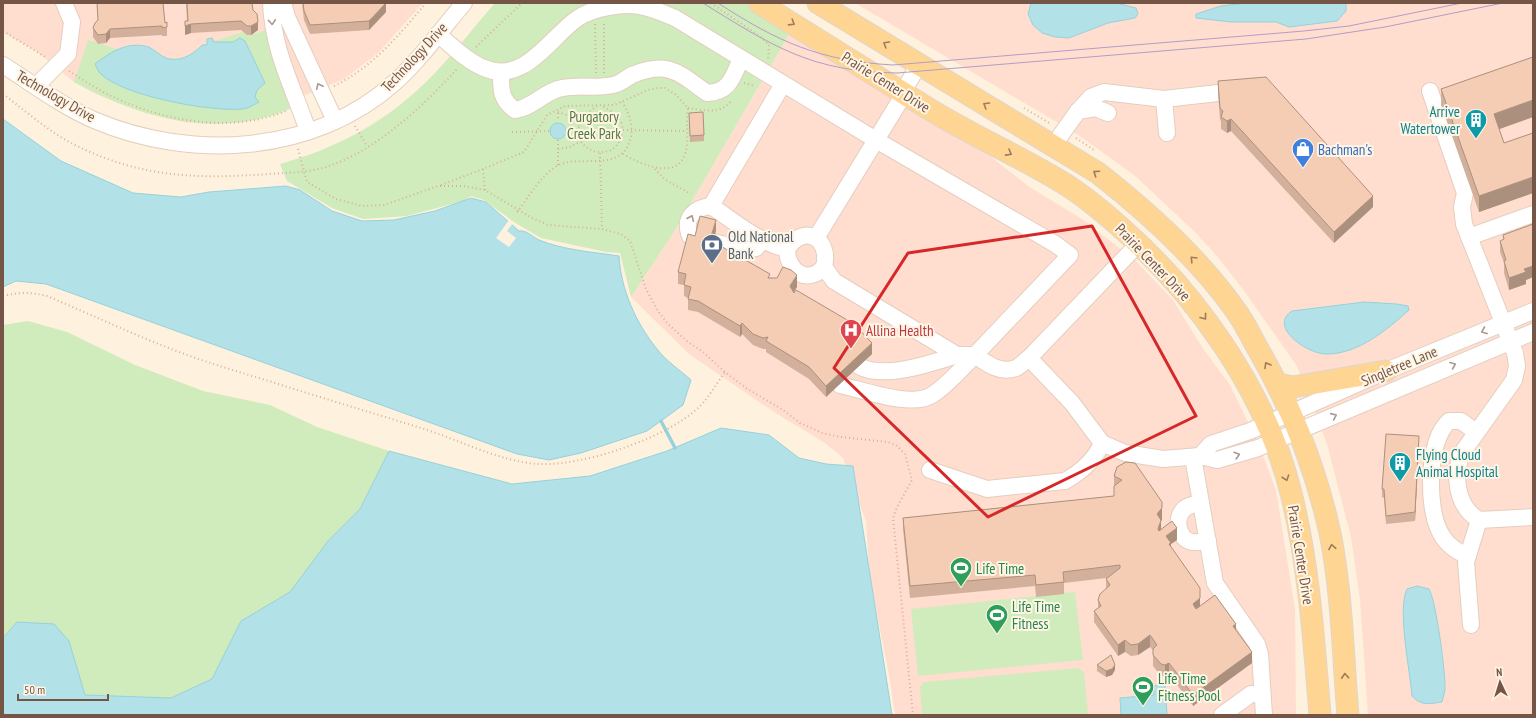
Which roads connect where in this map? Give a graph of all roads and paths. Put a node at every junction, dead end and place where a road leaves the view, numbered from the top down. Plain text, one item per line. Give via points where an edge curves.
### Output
1 (64, 3) edge
2 (271, 3) edge
3 (283, 3) edge
4 (426, 3) edge
5 (464, 3) edge
6 (522, 3) edge
7 (711, 3) edge
8 (759, 3) edge
9 (818, 3) edge
10 (604, 18) dead end
11 (596, 20) dead end
12 (3, 32) edge
13 (438, 34) junction
14 (467, 58) junction
15 (741, 59) junction
16 (766, 64) dead end
17 (919, 64) junction
18 (3, 65) edge
19 (58, 65) junction
20 (501, 72) junction
21 (604, 74) dead end
22 (596, 81) dead end
23 (783, 84) junction
24 (36, 86) junction
25 (332, 87) dead end
26 (1430, 91) dead end
27 (903, 92) junction
28 (1218, 93) edge
29 (3, 94) edge
30 (1164, 99) junction
31 (622, 102) junction
32 (597, 105) junction
33 (601, 105) junction
34 (1078, 110) junction
35 (287, 111) dead end
36 (558, 111) junction
37 (1108, 113) dead end
38 (581, 120) junction
39 (335, 121) junction
40 (558, 122) dead end
41 (358, 130) dead end
42 (623, 130) junction
43 (686, 130) junction
44 (308, 131) junction
45 (537, 131) junction
46 (549, 131) dead end
47 (568, 131) dead end
48 (585, 131) dead end
49 (632, 131) junction
50 (512, 132) dead end
51 (579, 132) junction
52 (1167, 133) dead end
53 (558, 140) dead end
54 (876, 140) junction
55 (580, 141) junction
56 (368, 146) junction
57 (1053, 146) junction
58 (558, 149) junction
59 (600, 153) junction
60 (621, 153) junction
61 (300, 156) dead end
62 (601, 162) junction
63 (558, 165) junction
64 (483, 169) junction
65 (655, 169) junction
66 (304, 171) junction
67 (438, 186) junction
68 (485, 190) junction
69 (691, 194) dead end
70 (711, 206) junction
71 (518, 211) junction
72 (1533, 214) edge
73 (602, 229) junction
74 (1469, 237) junction
75 (698, 238) edge
76 (816, 238) junction
77 (762, 239) junction
78 (713, 242) edge
79 (1139, 244) junction
80 (787, 249) junction
81 (824, 267) junction
82 (3, 296) edge
83 (1533, 311) edge
84 (1503, 324) junction
85 (1533, 332) edge
86 (1510, 340) junction
87 (957, 355) junction
88 (975, 356) junction
89 (1029, 358) junction
90 (859, 366) edge
91 (725, 372) junction
92 (1386, 372) junction
93 (1278, 384) junction
94 (840, 385) edge
95 (1295, 422) junction
96 (1476, 432) junction
97 (1270, 433) junction
98 (1102, 443) junction
99 (1196, 457) junction
100 (930, 470) dead end
101 (1201, 503) junction
102 (1533, 517) edge
103 (1478, 520) junction
104 (1208, 541) junction
105 (1468, 556) junction
106 (1471, 625) dead end
107 (1262, 694) junction
108 (913, 715) edge
109 (1222, 715) edge
110 (1264, 715) edge
111 (1320, 715) edge
112 (1348, 715) edge

1 - 19 street via 72,22 72,37 68,54
2 -> 44 street via 272,27 278,51
39 -> 3 street
4 - 25 path via 366,66
5 - 13 street, Technology Drive
6 - 14 path via 491,31
7 - 16 path via 769,45
8 -> 27 main road, Prairie Center Drive
17 -> 9 main road, Prairie Center Drive
10 - 21 path
11 - 22 path
12 - 19 path
13 - 14 street
13 - 39 street, Technology Drive via 394,83 363,106
14 - 20 street via 484,68
14 - 56 path via 428,100
15 - 20 street via 675,18 639,6 622,6 595,11 578,18 541,53 520,68
15 - 20 street via 729,84 719,93 707,93 687,77 660,68 631,76 616,85 558,89 536,99 526,109 515,110 506,103 501,90
15 - 23 street
17 - 27 street
57 -> 17 main road, Prairie Center Drive
18 - 24 street, Technology Drive
19 - 24 street
19 - 35 path via 127,103 184,119 218,124 237,123 259,120
23 - 54 street
23 - 70 street
24 - 44 street, Technology Drive via 100,122 147,138 175,143 198,146 246,145
26 - 74 street via 1466,193 1462,208
27 - 54 street
27 -> 79 main road, Prairie Center Drive via 928,109 1067,185
28 - 30 street
29 - 66 path via 43,125 76,146 136,168 186,177
30 - 34 street via 1104,92 1091,97
30 - 52 street
31 - 33 path
31 - 43 path via 648,90 665,88 675,94 688,108
31 - 49 path via 629,115
32 - 33 path
32 - 36 path via 565,106
32 - 38 path
33 - 42 path via 616,113
34 - 37 street via 1096,108
34 - 57 street
36 - 38 path
36 - 40 path
36 - 45 path via 547,116
38 - 51 path
39 - 44 street, Technology Drive
41 - 56 path
42 - 49 path
42 - 59 path via 618,144
43 - 49 path
43 - 65 path via 687,145 680,162 673,167
45 - 46 path
45 - 50 path
45 - 64 path via 524,152
47 - 51 path
48 - 51 path
49 - 60 path via 629,144
51 - 55 path
53 - 58 path
54 - 76 street
54 - 88 street via 1070,255
55 - 58 path via 570,147
55 - 59 path via 588,150
56 - 66 path via 338,162 317,170
93 -> 57 main road, Prairie Center Drive via 1237,312 1205,272 1135,202 1098,173
58 - 63 path
59 - 62 path
60 - 62 path
60 - 65 path
61 - 66 path
62 - 63 path
62 - 73 path
63 - 71 path via 541,179
64 - 67 path
64 - 68 path
65 - 69 path via 664,179
66 - 67 path via 307,182 336,199 362,206 384,205
67 - 68 path via 464,186
68 - 71 path
75 -> 70 street via 690,236 688,222 694,210
70 - 77 street
71 - 73 path via 548,225
72 - 74 street
73 - 91 path via 621,234 630,241 646,289 658,311 668,324
74 - 84 street
76 - 80 street via 803,236 791,242
76 - 81 street via 824,246
77 - 78 street via 756,248 747,250
77 - 80 street via 776,247
79 - 89 street
79 -> 97 main road, Prairie Center Drive via 1180,286 1208,323 1250,390
80 - 81 street via 788,263 796,272 808,275
81 - 87 street via 834,281
82 - 91 path via 32,292 47,296 215,365 436,432 525,462 541,464 598,456 644,440 680,421 698,408
83 - 84 street, Singletree Lane
84 - 86 street
84 -> 92 street, Singletree Lane
85 - 86 street, Singletree Lane
95 -> 86 street, Singletree Lane
86 - 96 street via 1517,373
87 - 88 street
87 - 90 street via 918,368 872,372
88 - 89 street via 1001,370 1016,368
88 - 94 street via 933,395 919,400 904,400
89 - 98 street via 1072,403
91 - 108 path via 806,426 841,437 888,442 896,445 905,454 912,480 893,518
92 - 93 main road via 1293,387
92 - 95 street, Singletree Lane
93 - 95 main road, Prairie Center Drive
95 - 97 street, Singletree Lane
112 -> 95 main road, Prairie Center Drive via 1341,610 1331,539 1316,480
96 - 103 street via 1462,453 1457,476 1465,509
96 - 105 street via 1461,421 1449,420 1436,442 1431,465 1434,510 1439,530 1455,551
97 - 99 street, Singletree Lane via 1211,444
97 -> 111 main road, Prairie Center Drive via 1291,491 1299,532 1311,617
98 - 99 street via 1125,453 1163,459
98 - 100 street via 1096,456 1065,481 987,490
99 - 101 street
101 - 104 street
101 - 104 street via 1184,508 1178,524 1180,531 1192,542
102 - 103 street
103 - 105 street
104 - 107 street via 1215,583 1257,644
105 - 106 street via 1466,562
107 - 109 street via 1251,694
107 - 110 street

